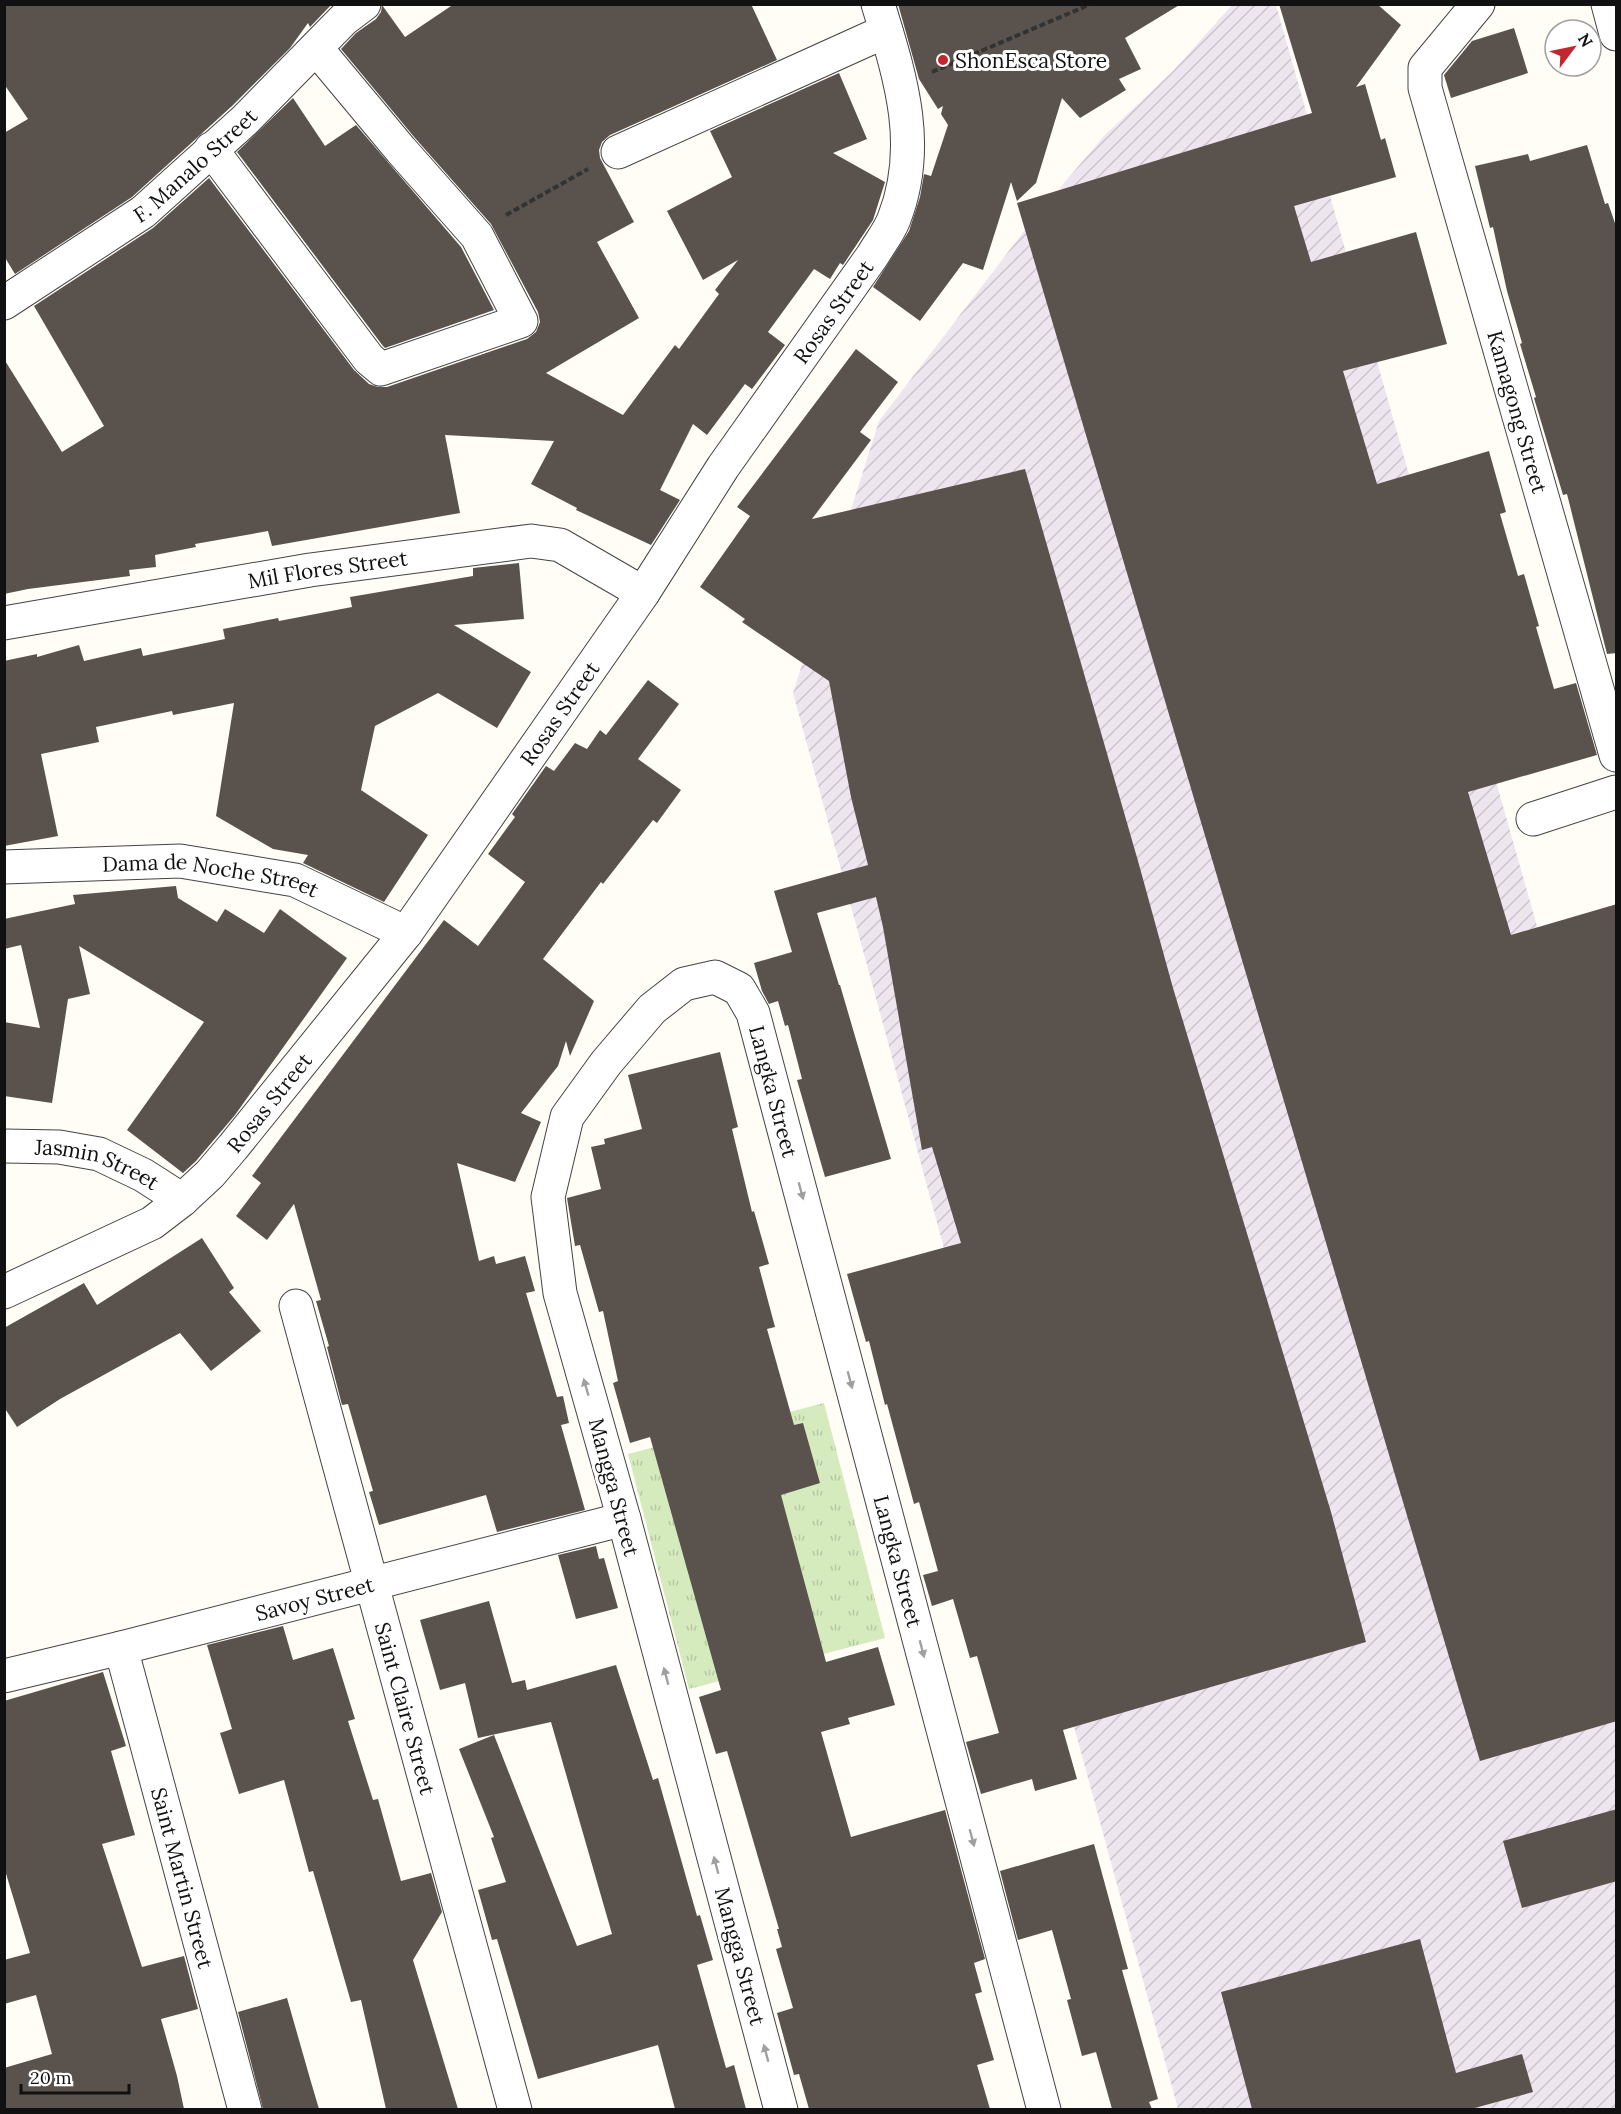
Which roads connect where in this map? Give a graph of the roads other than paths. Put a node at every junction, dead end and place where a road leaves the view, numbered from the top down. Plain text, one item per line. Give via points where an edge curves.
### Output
1 (364, 4) edge
2 (1478, 4) edge
3 (1608, 4) edge
4 (882, 18) edge
5 (1617, 34) edge
6 (315, 48) junction
7 (211, 149) junction
8 (618, 152) road end
9 (4, 303) edge
10 (642, 593) junction
11 (4, 623) edge
12 (1617, 755) edge
13 (1617, 792) edge
14 (1533, 819) dead end
15 (4, 867) edge
16 (406, 933) junction
17 (753, 1013) joint
18 (4, 1146) edge
19 (182, 1200) junction
20 (4, 1292) edge
21 (296, 1306) dead end
22 (624, 1519) junction
23 (373, 1584) junction
24 (121, 1648) junction
25 (4, 1676) edge
26 (245, 2109) edge
27 (515, 2109) edge
28 (781, 2109) edge
29 (1044, 2109) edge

1 - 6 street, F. Manalo Street
2 - 12 street, Kamagong Street via 1425,68 1425,88
3 - 5 street
4 - 8 street
4 - 10 street, Rosas Street via 902,85 907,122 904,186 894,220 723,467
6 - 7 street, F. Manalo Street
6 - 7 street via 474,233 521,321 381,369 369,359
7 - 9 street, F. Manalo Street via 143,212
10 - 11 street, Mil Flores Street via 560,545 531,541 310,570
10 - 16 street, Rosas Street
13 - 14 street
15 - 16 street, Dama de Noche Street via 180,861 295,880
16 - 19 street, Rosas Street via 233,1148
22 -> 17 street, Mangga Street via 560,1293 548,1197 567,1117 652,1009 684,984 715,977 739,989
17 -> 29 street, Langka Street
18 - 19 street, Jasmin Street via 59,1147 99,1154
19 - 20 street, Rosas Street via 152,1223
21 - 23 street, Saint Claire Street
22 - 23 street, Savoy Street
28 -> 22 street, Mangga Street
23 - 24 street, Savoy Street
23 - 27 street, Saint Claire Street
24 - 25 street, Savoy Street
24 - 26 street, Saint Martin Street

